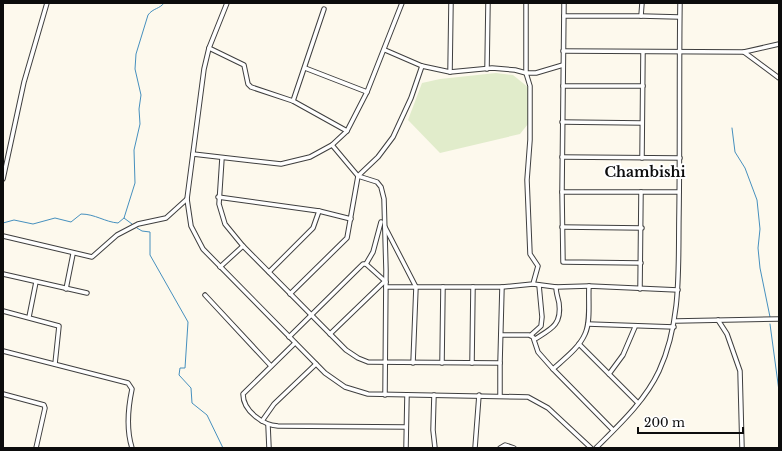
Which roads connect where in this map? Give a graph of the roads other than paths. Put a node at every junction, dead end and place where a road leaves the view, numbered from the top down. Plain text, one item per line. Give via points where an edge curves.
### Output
1 (47, 3) edge
2 (227, 3) edge
3 (402, 3) edge
4 (451, 3) edge
5 (488, 3) edge
6 (526, 3) edge
7 (564, 3) edge
8 (642, 3) edge
9 (680, 3) edge
10 (324, 9) dead end
11 (564, 16) junction
12 (641, 16) junction
13 (679, 17) junction
14 (779, 44) edge
15 (209, 48) junction
16 (385, 50) junction
17 (563, 51) junction
18 (643, 52) junction
19 (680, 52) junction
20 (744, 52) junction
21 (563, 65) junction
22 (422, 66) junction
23 (305, 68) junction
24 (487, 70) junction
25 (450, 72) junction
26 (526, 73) junction
27 (779, 78) edge
28 (563, 86) junction
29 (643, 86) junction
30 (368, 92) junction
31 (293, 101) junction
32 (562, 122) junction
33 (642, 123) junction
34 (347, 131) junction
35 (332, 145) junction
36 (192, 154) junction
37 (562, 157) junction
38 (222, 158) junction
39 (642, 158) junction
40 (680, 158) junction
41 (358, 176) junction
42 (3, 179) edge
43 (562, 192) junction
44 (641, 192) junction
45 (679, 192) junction
46 (218, 197) junction
47 (187, 200) junction
48 (319, 211) junction
49 (351, 219) junction
50 (382, 224) junction
51 (562, 227) junction
52 (642, 228) junction
53 (3, 236) edge
54 (243, 246) junction
55 (73, 254) junction
56 (641, 263) junction
57 (366, 264) junction
58 (220, 267) junction
59 (269, 272) junction
60 (3, 274) edge
61 (385, 281) junction
62 (36, 282) junction
63 (533, 284) junction
64 (539, 285) junction
65 (589, 286) junction
66 (386, 287) junction
67 (416, 287) junction
68 (443, 287) junction
69 (473, 287) junction
70 (502, 287) junction
71 (556, 287) junction
72 (66, 288) junction
73 (640, 289) junction
74 (678, 290) junction
75 (87, 293) dead end
76 (290, 294) junction
77 (205, 295) dead end
78 (3, 311) edge
79 (311, 315) junction
80 (29, 317) junction
81 (779, 319) edge
82 (718, 320) junction
83 (676, 321) junction
84 (588, 324) junction
85 (635, 327) junction
86 (674, 327) junction
87 (330, 334) junction
88 (501, 335) junction
89 (531, 335) junction
90 (289, 337) junction
91 (535, 340) junction
92 (295, 343) junction
93 (579, 344) junction
94 (3, 351) edge
95 (385, 362) junction
96 (413, 363) junction
97 (442, 363) junction
98 (472, 363) junction
99 (500, 363) junction
100 (55, 364) junction
101 (316, 364) junction
102 (271, 366) junction
103 (553, 369) junction
104 (609, 374) junction
105 (3, 394) edge
106 (385, 395) junction
107 (407, 395) junction
108 (434, 395) junction
109 (479, 395) junction
110 (500, 395) junction
111 (638, 403) junction
112 (262, 421) junction
113 (268, 424) junction
114 (406, 426) junction
115 (613, 430) junction
116 (36, 448) edge
117 (132, 448) edge
118 (268, 448) edge
119 (406, 448) edge
120 (435, 448) edge
121 (475, 448) edge
122 (500, 448) edge
123 (514, 448) edge
124 (591, 448) edge
125 (596, 448) edge
126 (742, 448) edge

1 - 42 street via 24,82
2 - 15 street
3 - 16 street
4 - 25 street
5 - 24 street
6 - 26 street
7 - 11 street
8 - 12 street
9 - 13 street
10 - 23 street
11 - 12 street
11 - 17 street
12 - 13 street
13 - 19 street
14 - 20 street
15 - 31 street via 244,65 251,87
15 - 36 street via 201,81
16 - 22 street
16 - 30 street
17 - 18 street
17 - 21 street
18 - 19 street
18 - 29 street
19 - 20 street
19 - 40 street
20 - 27 street
21 - 26 street via 541,72
21 - 28 street
22 - 25 street
22 - 41 street via 393,137 378,157
23 - 30 street
23 - 31 street
24 - 25 street
24 - 26 street via 501,68
26 - 63 street via 530,86 527,180 530,254 538,266
28 - 29 street
28 - 32 street
29 - 33 street
30 - 34 street
31 - 34 street
32 - 33 street
32 - 37 street
33 - 39 street
34 - 35 street
35 - 38 street via 310,157 287,164
35 - 41 street
36 - 38 street
36 - 47 street
37 - 39 street
37 - 43 street
38 - 46 street
39 - 40 street
40 - 45 street
41 - 49 street
41 - 50 street via 377,182 381,187 384,199
43 - 44 street
43 - 51 street
44 - 45 street
44 - 52 street
45 - 74 street
46 - 48 street
46 - 54 street via 222,218
47 - 55 street via 166,218 138,224 117,235 90,258
47 - 58 street via 194,233 203,249
48 - 49 street
48 - 59 street via 313,228
49 - 76 street via 347,238
50 - 57 street via 374,252
50 - 61 street
50 - 67 street
51 - 52 street
51 - 56 street via 563,262
52 - 56 street
53 - 55 street
54 - 58 street
54 - 59 street
55 - 72 street
56 - 73 street
57 - 61 street
57 - 79 street via 363,264
58 - 90 street
59 - 76 street
60 - 62 street
61 - 66 street
61 - 87 street
62 - 72 street
62 - 80 street
63 - 64 street
63 - 70 street
64 - 71 street
64 - 89 street via 541,326
65 - 71 street
65 - 73 street
65 - 84 street
66 - 67 street
66 - 95 street
67 - 68 street
67 - 96 street
68 - 69 street
68 - 97 street
69 - 70 street
69 - 98 street
70 - 88 street
71 - 91 street via 560,306 558,322
72 - 75 street
73 - 74 street
74 - 83 street
76 - 79 street
77 - 102 street
78 - 80 street
79 - 87 street
79 - 90 street
80 - 100 street via 59,326
81 - 82 street
82 - 83 street
82 - 126 street via 727,334 740,371
83 - 86 street
84 - 85 street
84 - 93 street via 586,334
85 - 86 street
85 - 104 street via 623,355
86 - 111 street via 671,342 659,371
87 - 95 street via 358,358 368,362
88 - 89 street
88 - 99 street
89 - 91 street
90 - 92 street
91 - 103 street via 538,352
92 - 101 street
92 - 102 street
93 - 103 street
93 - 104 street
94 - 100 street
95 - 96 street
95 - 106 street
96 - 97 street
97 - 98 street
98 - 99 street
99 - 110 street
100 - 117 street via 131,385 128,416
101 - 106 street via 331,379 345,387 368,394
101 - 112 street via 274,404
102 - 112 street via 243,394 243,399 251,411
103 - 115 street
104 - 111 street
105 - 116 street via 44,406
106 - 107 street
107 - 108 street
107 - 114 street
108 - 109 street
108 - 120 street
109 - 110 street
109 - 121 street
110 - 124 street via 528,397 541,403
111 - 115 street
112 - 113 street
113 - 114 street
113 - 118 street
114 - 119 street
115 - 125 street
122 - 123 street via 506,445

